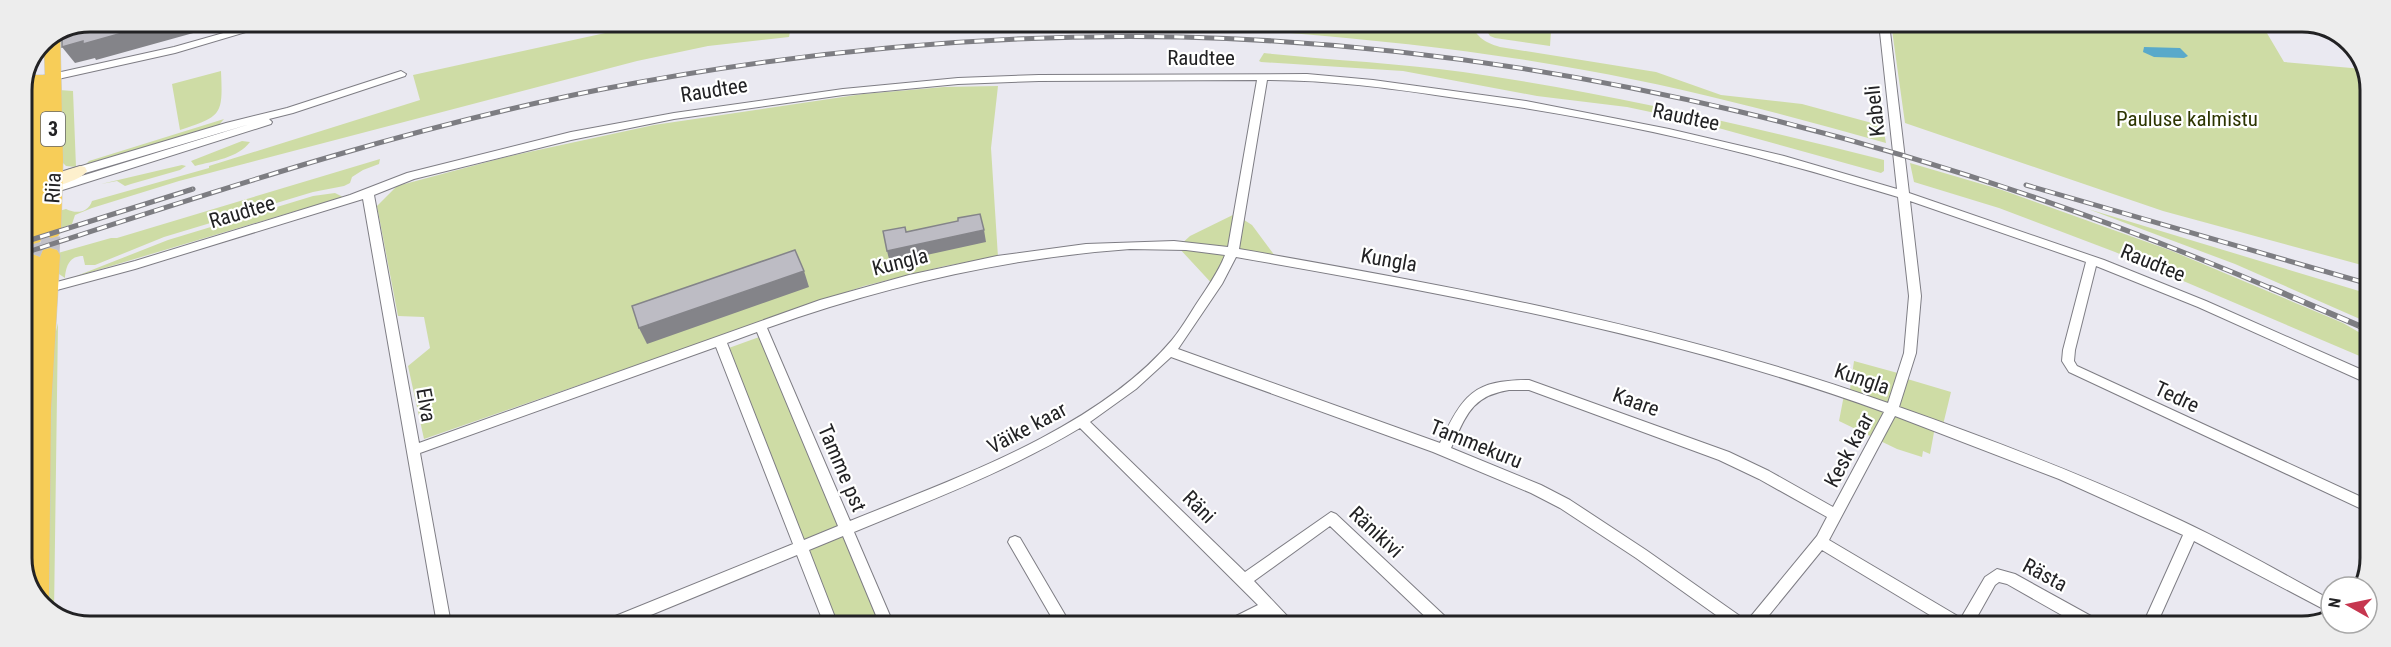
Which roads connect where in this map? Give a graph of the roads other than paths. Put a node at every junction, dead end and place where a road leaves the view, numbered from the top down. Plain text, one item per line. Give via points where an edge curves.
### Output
1 (239, 32) edge
2 (1885, 32) edge
3 (48, 50) edge
4 (40, 60) edge
5 (401, 74) dead end
6 (1263, 77) junction
7 (38, 81) edge
8 (78, 176) junction
9 (39, 193) edge
10 (368, 193) junction
11 (1903, 195) junction
12 (1233, 252) junction
13 (2092, 260) junction
14 (48, 290) junction
15 (759, 326) junction
16 (32, 330) edge
17 (32, 339) edge
18 (720, 340) junction
19 (32, 349) edge
20 (1169, 351) junction
21 (2360, 375) edge
22 (1892, 409) junction
23 (1081, 421) junction
24 (414, 450) junction
25 (1443, 451) junction
26 (2360, 502) edge
27 (1836, 515) junction
28 (845, 528) junction
29 (2191, 533) junction
30 (1015, 542) dead end
31 (1821, 542) junction
32 (800, 546) junction
33 (1244, 580) junction
34 (37, 582) edge
35 (2319, 601) edge
36 (1268, 607) junction
37 (443, 616) edge
38 (632, 616) edge
39 (828, 616) edge
40 (883, 616) edge
41 (1059, 616) edge
42 (1250, 616) edge
43 (1277, 616) edge
44 (1434, 616) edge
45 (1727, 616) edge
46 (1760, 616) edge
47 (1945, 616) edge
48 (1968, 616) edge
49 (2077, 616) edge
50 (2154, 616) edge

1 - 7 street
2 - 11 street, Kabeli
3 - 7 highway, Riia / 3
4 - 7 highway, Riia / 3
5 - 8 street via 289,111 247,130
6 - 10 street, Raudtee via 1011,78 733,106 571,136 411,176
6 - 11 street, Raudtee via 1373,83 1569,112 1734,147
6 - 12 street, Väike kaar
7 - 9 highway, Riia / 3
8 - 9 street
8 - 9 street via 59,196
10 - 14 street, Raudtee
10 - 24 street, Elva
11 - 13 street, Raudtee
11 - 22 street, Kesk kaar via 1915,296 1910,353
12 - 15 street, Kungla via 1176,245 1062,251 945,270 824,303
12 - 20 street, Väike kaar via 1230,264
12 - 22 street, Kungla via 1464,293 1619,329 1788,374
13 - 21 street, Raudtee via 2202,304
13 - 26 street, Tedre via 2069,350 2068,361 2073,369
14 - 16 highway via 38,260
14 - 17 highway
15 - 18 street, Kungla
15 - 28 street, Tamme pst
18 - 24 street, Kungla
18 - 32 street
19 - 34 highway via 40,409
20 - 23 street, Väike kaar via 1135,382
20 - 25 street, Tammekuru
22 - 27 street, Kesk kaar
22 - 29 street, Kungla via 2051,470
23 - 28 street, Väike kaar via 1030,452
23 - 33 street, Räni
24 - 37 street, Elva
25 - 27 street, Kaare via 1464,405 1487,389 1529,385 1724,456
25 - 45 street, Tammekuru via 1564,504
27 - 31 street, Kesk kaar
28 - 32 street, Väike kaar
28 - 40 street, Tamme pst
29 - 35 street, Kungla
29 - 50 street
30 - 41 street
31 - 46 street, Kesk kaar
31 - 47 street, Rästa
32 - 38 street, Väike kaar
32 - 39 street
33 - 36 street, Räni
33 - 44 street, Ränikivi via 1331,518
36 - 42 street
36 - 43 street, Räni
48 - 49 street, Rästa via 1997,575 2010,578

